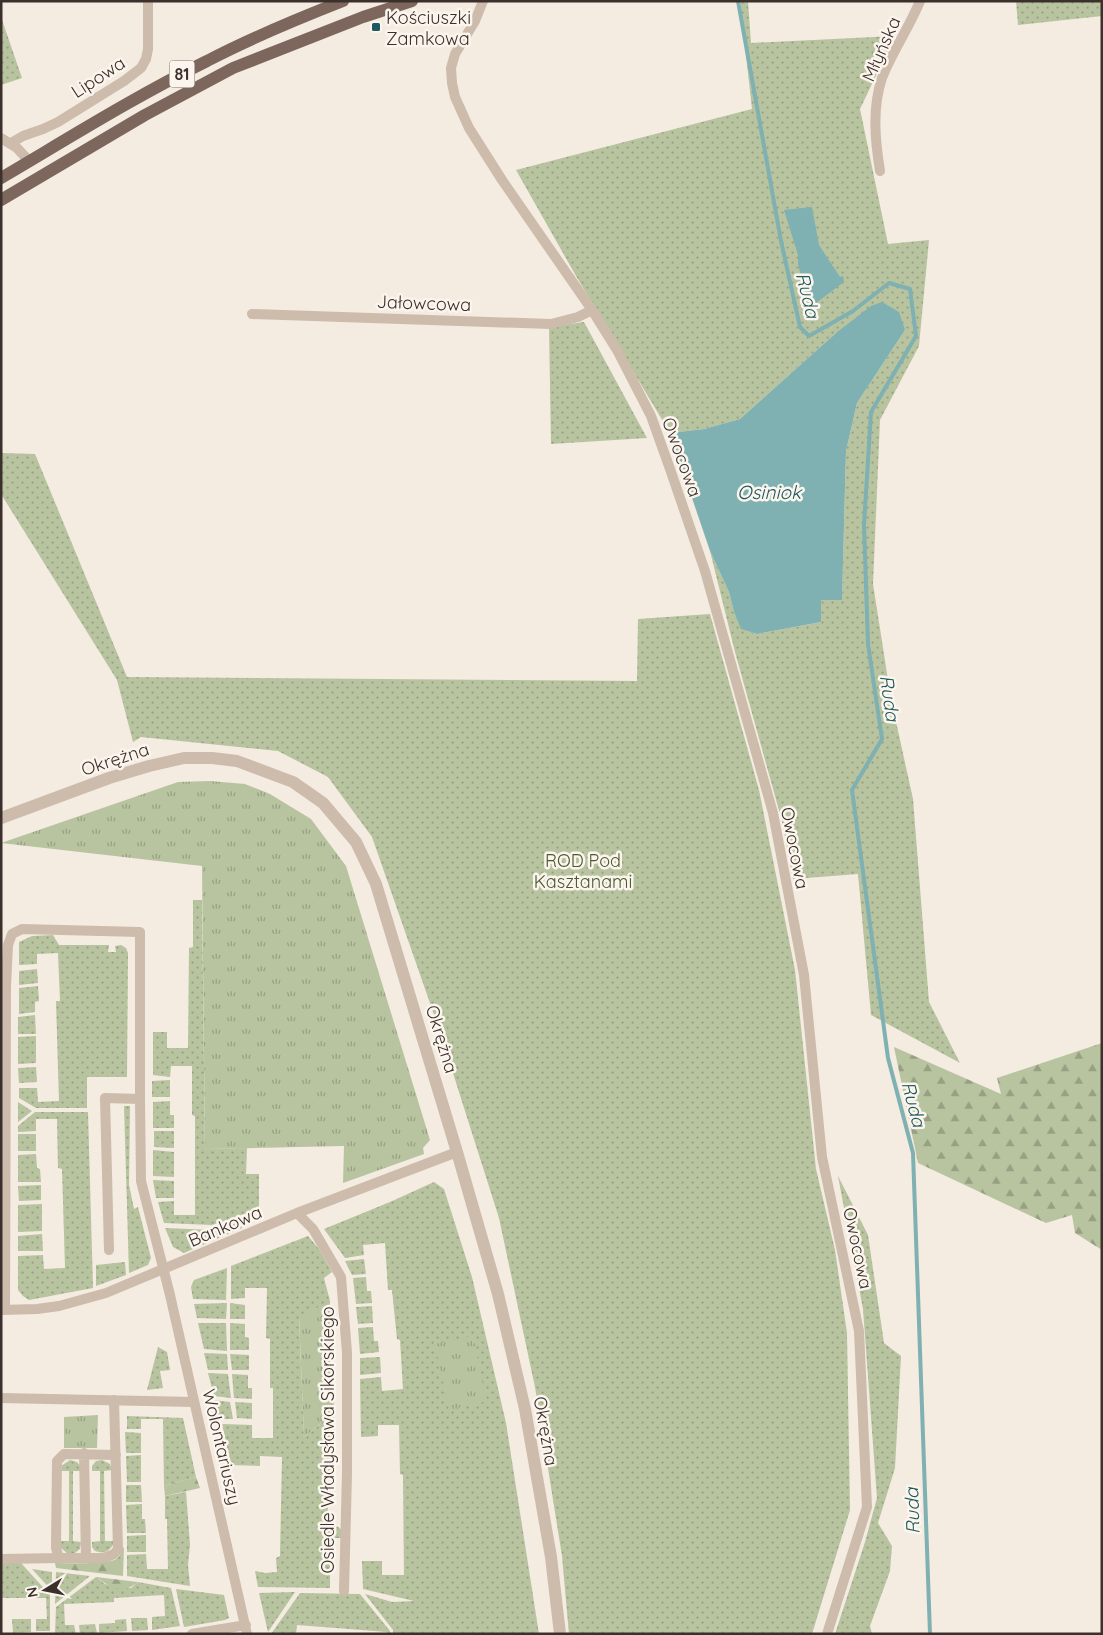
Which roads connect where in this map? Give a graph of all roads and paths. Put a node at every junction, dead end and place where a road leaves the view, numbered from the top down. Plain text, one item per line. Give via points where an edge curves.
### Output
1 (148, 1) edge
2 (343, 1) edge
3 (412, 1) edge
4 (483, 1) edge
5 (920, 1) edge
6 (6, 140) edge
7 (29, 161) junction
8 (880, 171) dead end
9 (1, 178) edge
10 (1, 200) edge
11 (592, 310) junction
12 (252, 314) dead end
13 (1, 818) edge
14 (3, 986) edge
15 (140, 1099) junction
16 (458, 1152) junction
17 (297, 1213) junction
18 (109, 1250) dead end
19 (164, 1268) junction
20 (3, 1310) edge
21 (1, 1398) edge
22 (114, 1400) junction
23 (194, 1402) junction
24 (84, 1453) junction
25 (116, 1455) junction
26 (59, 1558) junction
27 (86, 1558) junction
28 (1, 1559) edge
29 (344, 1590) dead end
30 (247, 1629) edge
31 (192, 1634) edge
32 (560, 1634) edge
33 (827, 1634) edge

1 - 6 street, Lipowa via 148,49 141,68 58,122
2 - 7 main road, 81 via 207,61
3 - 10 main road, 81 via 363,17 226,72
4 - 11 street, Owocowa via 455,54 451,68 455,97 469,128 502,180
5 - 8 street, Młyńska via 882,79 875,132
6 - 7 street
7 - 9 main road, 81
11 - 12 street, Jałowcowa via 551,324
11 - 33 street, Owocowa via 651,416 705,571 772,814 804,975 822,1157 859,1331 867,1507
13 - 16 street, Okrężna via 109,778 169,761 197,758 225,759 252,765 292,782 323,804 356,842 376,884
14 - 15 street via 8,945 12,934 22,929 140,932
14 - 20 street
15 - 18 street via 106,1098
15 - 19 street via 141,1181
16 - 17 street, Bankowa
16 - 32 street, Okrężna via 521,1390 551,1558
17 - 19 street, Bankowa
17 - 29 street, Osiedle Władysława Sikorskiego via 314,1229 341,1277 347,1362
19 - 20 street, Bankowa via 76,1303
19 - 23 street, Wolontariuszy
21 - 22 street
22 - 23 street
22 - 25 street
23 - 30 street, Wolontariuszy
24 - 25 street
24 - 26 street via 64,1454 58,1461 56,1548
24 - 27 street
25 - 27 street via 118,1548 114,1554 104,1558
26 - 27 street
26 - 28 street
30 - 31 street

